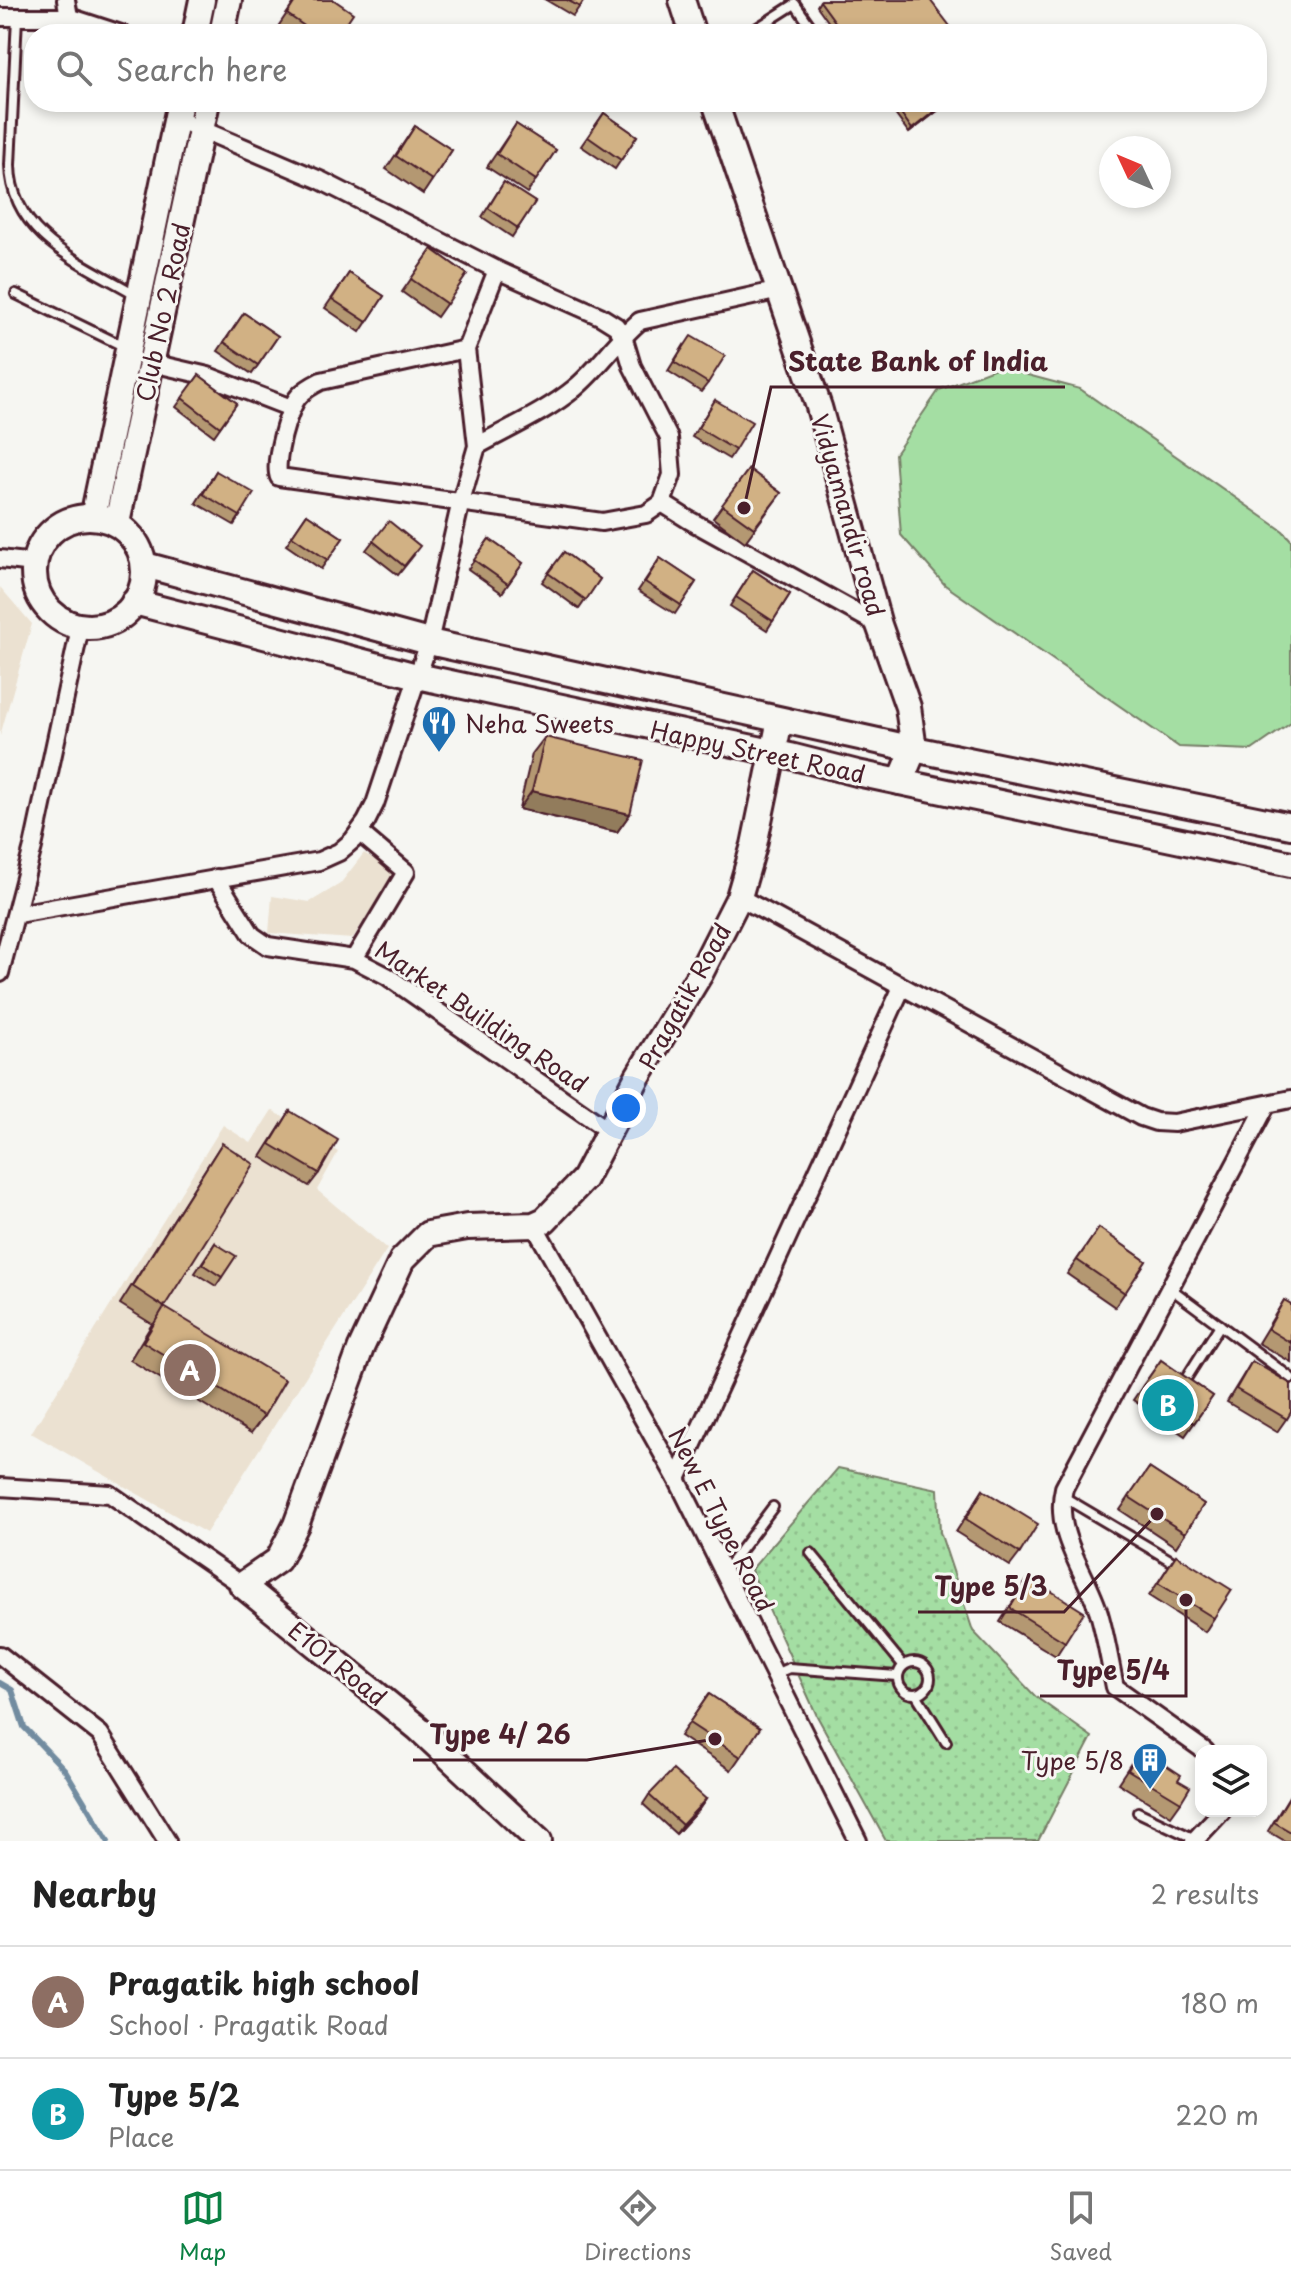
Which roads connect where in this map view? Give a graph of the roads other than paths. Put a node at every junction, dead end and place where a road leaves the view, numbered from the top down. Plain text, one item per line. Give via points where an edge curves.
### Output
1 (66, 0) edge
2 (202, 0) edge
3 (229, 0) edge
4 (682, 0) edge
5 (8, 17) edge
6 (69, 17) junction
7 (90, 24) edge
8 (197, 24) edge
9 (224, 24) edge
10 (690, 24) edge
11 (764, 24) edge
12 (809, 24) edge
13 (179, 112) edge
14 (180, 112) edge
15 (205, 112) edge
16 (718, 112) edge
17 (201, 130) junction
18 (497, 270) junction
19 (780, 290) junction
20 (16, 294) dead end
21 (139, 296) junction
22 (623, 336) junction
23 (128, 348) junction
24 (466, 349) junction
25 (152, 363) junction
26 (291, 408) junction
27 (477, 446) junction
28 (461, 501) junction
29 (662, 503) junction
30 (93, 517) junction
31 (117, 523) junction
32 (0, 559) edge
33 (34, 563) junction
34 (145, 565) junction
35 (134, 602) junction
36 (879, 625) junction
37 (80, 628) junction
38 (429, 642) junction
39 (417, 676) junction
40 (780, 720) junction
41 (871, 739) junction
42 (914, 749) junction
43 (771, 753) junction
44 (961, 759) junction
45 (857, 773) junction
46 (900, 782) junction
47 (946, 792) junction
48 (1291, 826) edge
49 (359, 832) junction
50 (1291, 864) edge
51 (216, 878) junction
52 (739, 897) junction
53 (17, 914) junction
54 (354, 959) junction
55 (0, 973) edge
56 (902, 987) junction
57 (1291, 1099) edge
58 (1266, 1106) junction
59 (609, 1131) junction
60 (534, 1225) junction
61 (1170, 1288) junction
62 (1220, 1325) junction
63 (1187, 1377) edge
64 (1291, 1378) edge
65 (677, 1479) junction
66 (0, 1487) edge
67 (1062, 1496) junction
68 (773, 1507) dead end
69 (811, 1553) dead end
70 (724, 1572) junction
71 (1192, 1573) edge
72 (242, 1585) junction
73 (0, 1655) edge
74 (903, 1665) junction
75 (774, 1674) junction
76 (897, 1676) junction
77 (916, 1694) junction
78 (946, 1742) dead end
79 (1197, 1745) edge
80 (1138, 1812) dead end
81 (1216, 1817) edge
82 (1194, 1840) edge
83 (167, 1841) edge
84 (539, 1841) edge
85 (858, 1841) edge

1 - 6 street
2 - 8 street
3 - 9 street
4 - 10 street
5 - 6 street
5 - 21 lane via 10,165 16,200 53,246
6 - 7 street
11 - 12 lane via 795,4
13 - 21 street, Club No 2 Road
14 - 17 street
15 - 17 street, Club No 2 Road
16 - 19 street, Vidyamandir road
17 - 18 street via 320,180
17 - 25 street, Club No 2 Road
18 - 22 street via 600,316
18 - 24 street
19 - 22 street via 652,316
19 - 36 street, Vidyamandir road via 819,407
20 - 23 lane
21 - 23 street, Club No 2 Road
22 - 27 street via 563,397
22 - 29 street via 632,366 669,438 672,475
23 - 30 street, Club No 2 Road
24 - 26 street via 321,381
24 - 27 street
25 - 26 street via 208,376
25 - 31 street, Club No 2 Road
26 - 28 street via 276,466 279,477
27 - 28 street
28 - 29 street via 602,522 646,514
28 - 38 street
29 - 36 street
30 - 31 street
30 - 33 street via 58,526 45,538
31 - 34 street via 140,546
32 - 33 street
33 - 37 street via 43,604 55,617
34 - 35 street via 145,583
34 - 38 street, Happy Street Road
35 - 37 street via 125,616 108,625
35 - 39 street, Happy Street Road
36 - 42 street, Vidyamandir road via 908,707
37 - 53 street
38 - 39 street
38 - 40 street, Happy Street Road
39 - 43 street, Happy Street Road
39 - 49 street via 375,804
40 - 41 street, Happy Street Road
40 - 43 street, Pragatik Road
41 - 42 street, Happy Street Road
41 - 45 street
42 - 44 street, Happy Street Road
42 - 46 street
43 - 45 street, Happy Street Road
43 - 52 street, Pragatik Road
44 - 47 street
44 - 48 street, Happy Street Road
45 - 46 street, Happy Street Road
46 - 47 street, Happy Street Road
47 - 50 street, Happy Street Road
49 - 51 street via 339,852 319,861
49 - 54 street via 406,872
51 - 53 street
51 - 54 street, Market Building Road via 260,943
52 - 56 street
52 - 59 street, Pragatik Road
53 - 55 street
54 - 59 street, Market Building Road via 387,976
56 - 58 street via 1156,1122
56 - 65 street
57 - 58 street
58 - 61 street
59 - 60 street, Pragatik Road via 584,1179
60 - 65 street, New E Type Road
60 - 72 street via 428,1234 402,1260 361,1348 296,1525 278,1560
61 - 62 lane
61 - 67 street
62 - 63 lane
62 - 64 lane
65 - 70 street, New E Type Road
66 - 72 street via 110,1494
67 - 71 lane
67 - 79 street via 1064,1531 1098,1612 1115,1687
68 - 70 lane
69 - 74 lane
70 - 75 street, New E Type Road
72 - 84 street, E101 Road via 418,1728
73 - 83 street via 100,1734
74 - 76 lane
74 - 77 lane via 914,1662 930,1674 925,1690
75 - 76 lane via 789,1668
75 - 85 street, New E Type Road
76 - 77 lane via 905,1692
77 - 78 lane
80 - 82 lane
81 - 82 street

